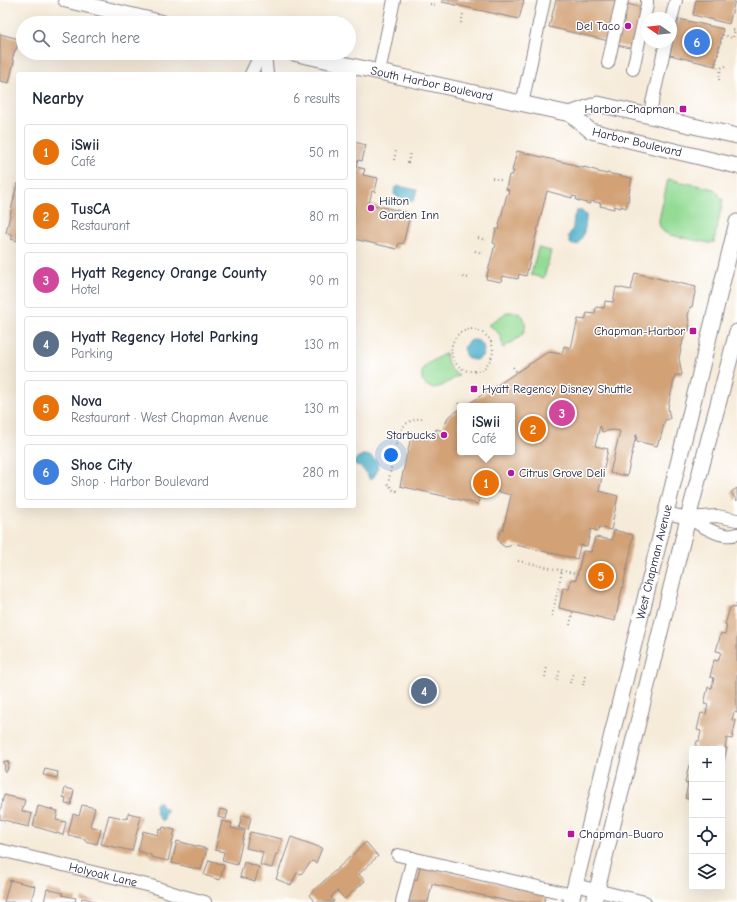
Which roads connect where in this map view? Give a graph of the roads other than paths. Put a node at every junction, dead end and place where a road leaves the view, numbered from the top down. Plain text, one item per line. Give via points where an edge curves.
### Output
1 (66, 0) edge
2 (394, 0) edge
3 (544, 0) edge
4 (622, 0) edge
5 (647, 0) edge
6 (676, 0) edge
7 (673, 12) edge
8 (133, 16) edge
9 (665, 48) edge
10 (258, 60) edge
11 (266, 60) edge
12 (325, 60) edge
13 (608, 63) dead end
14 (633, 69) dead end
15 (252, 72) edge
16 (267, 72) edge
17 (379, 72) junction
18 (522, 104) junction
19 (570, 114) junction
20 (649, 116) junction
21 (737, 136) edge
22 (737, 166) edge
23 (737, 222) edge
24 (737, 332) edge
25 (666, 512) junction
26 (688, 518) junction
27 (737, 520) edge
28 (737, 534) edge
29 (0, 850) edge
30 (398, 854) dead end
31 (413, 858) junction
32 (573, 894) edge
33 (596, 896) edge
34 (204, 902) edge
35 (402, 902) edge
36 (645, 902) edge

1 - 8 main road
2 - 17 street
3 - 18 street
4 - 13 street
5 - 14 street
6 - 7 street
9 - 20 street
10 - 15 street
11 - 16 street
12 - 17 main road, South Harbor Boulevard
17 - 18 main road, South Harbor Boulevard
18 - 19 main road, South Harbor Boulevard
19 - 20 main road, Harbor Boulevard via 598,104
19 - 22 main road, Harbor Boulevard via 590,131
20 - 21 main road, Harbor Boulevard
23 - 25 main road, West Chapman Avenue
24 - 26 main road, West Chapman Avenue
25 - 26 street
25 - 32 main road, West Chapman Avenue
26 - 27 street via 717,516
26 - 28 street via 713,532 731,536
26 - 33 main road, West Chapman Avenue
29 - 34 street, Holyoak Lane via 151,886
30 - 31 street
31 - 32 street
31 - 35 street
32 - 33 street
33 - 36 street

